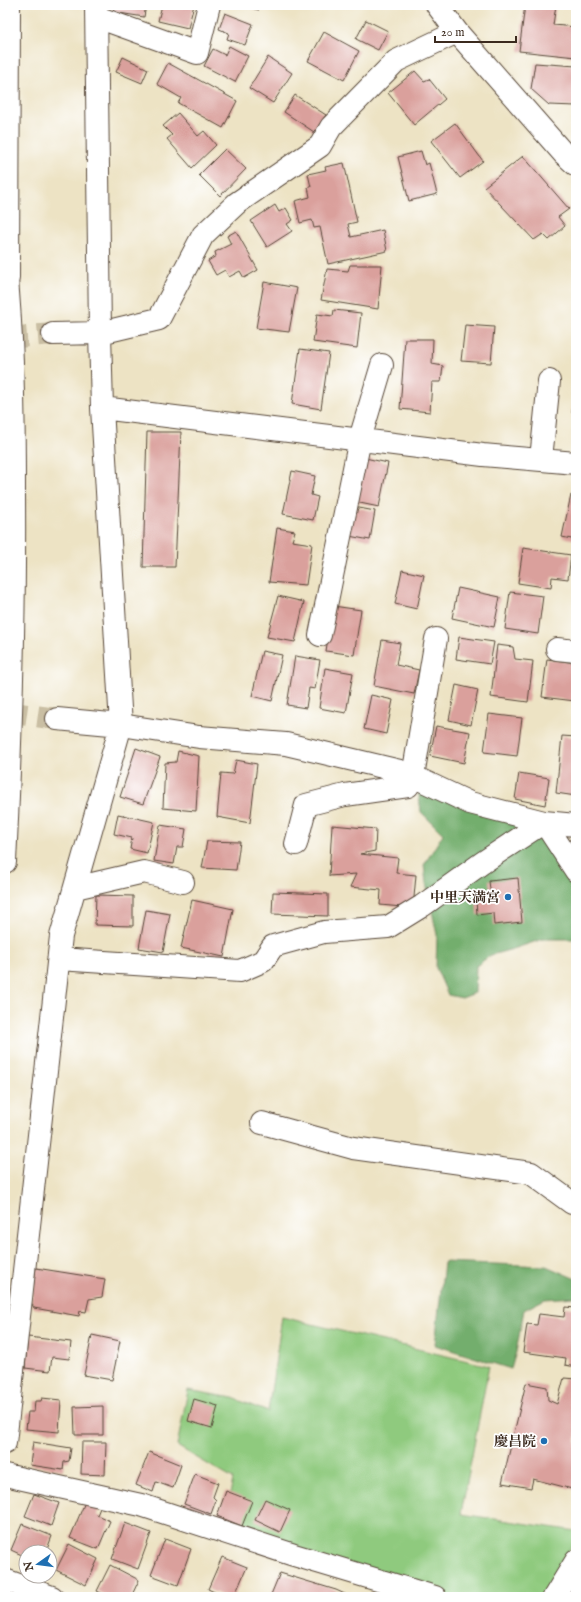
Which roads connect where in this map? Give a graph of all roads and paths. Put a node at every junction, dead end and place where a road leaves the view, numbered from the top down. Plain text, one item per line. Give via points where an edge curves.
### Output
1 (9, 5) edge
2 (209, 5) edge
3 (438, 5) edge
4 (96, 11) edge
5 (457, 32) junction
6 (576, 165) edge
7 (5, 258) edge
8 (8, 286) junction
9 (100, 333) junction
10 (53, 334) tunnel mouth
11 (382, 365) dead end
12 (549, 381) dead end
13 (102, 408) junction
14 (360, 439) junction
15 (541, 459) junction
16 (576, 463) edge
17 (320, 635) dead end
18 (436, 639) dead end
19 (57, 719) tunnel mouth
20 (120, 725) junction
21 (413, 776) junction
22 (544, 822) junction
23 (576, 825) edge
24 (296, 844) dead end
25 (5, 862) edge
26 (576, 871) edge
27 (183, 882) dead end
28 (74, 888) junction
29 (58, 959) junction
30 (262, 1123) dead end
31 (576, 1203) edge
32 (5, 1443) edge
33 (5, 1474) edge
34 (576, 1561) edge
35 (5, 1580) edge
36 (52, 1597) edge
37 (435, 1597) edge
38 (554, 1597) edge

1 - 8 main road
2 - 4 main road via 197,53
3 - 5 main road
4 - 9 main road
5 - 6 main road
5 - 9 main road via 396,61 331,127 320,146 236,203 203,235 159,319
7 - 8 main road
8 - 25 main road via 14,421 14,563 12,725
9 - 10 main road
9 - 13 main road
11 - 14 main road
12 - 15 main road
13 - 14 main road
13 - 20 main road
14 - 15 main road via 483,455
14 - 17 main road
15 - 16 main road
18 - 21 main road
19 - 20 main road
20 - 21 main road via 199,737 286,744
20 - 28 main road
21 - 22 main road via 470,802
21 - 24 main road via 408,786 345,795 306,805
22 - 23 main road
22 - 26 main road
22 - 29 main road via 388,927 324,932 273,946 263,960 240,971
27 - 28 main road via 144,872
28 - 29 main road via 61,936
29 - 32 main road
30 - 31 main road via 353,1148 531,1173 572,1203
33 - 37 main road via 141,1505 294,1555
34 - 38 main road
35 - 36 main road

